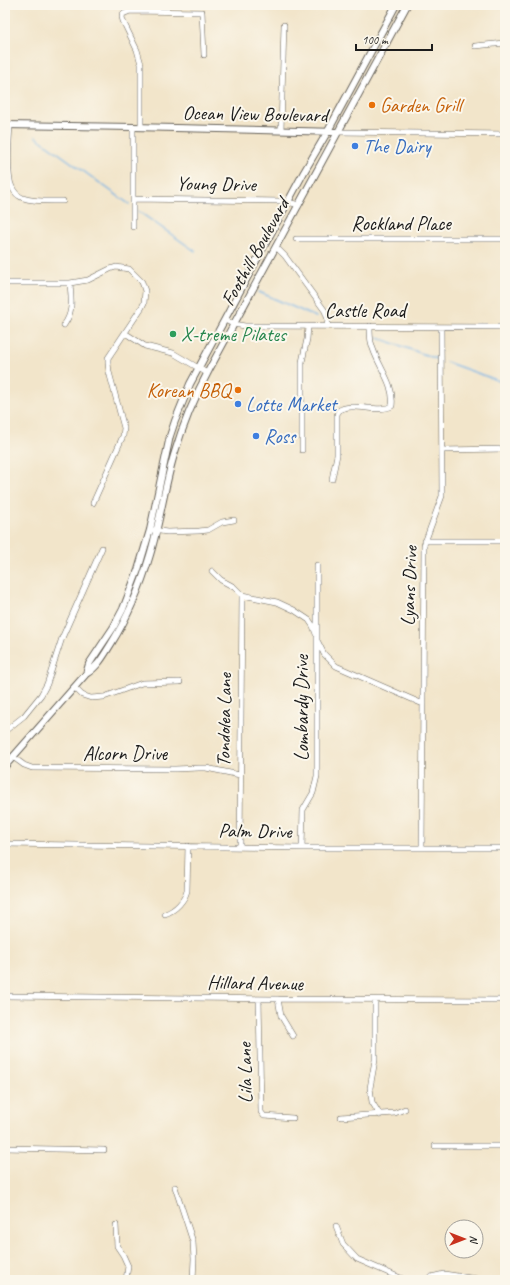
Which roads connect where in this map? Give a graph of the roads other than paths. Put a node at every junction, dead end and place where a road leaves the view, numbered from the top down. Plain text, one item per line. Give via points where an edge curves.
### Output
1 (396, 5) edge
2 (407, 5) edge
3 (284, 25) dead end
4 (505, 43) edge
5 (475, 46) dead end
6 (204, 55) dead end
7 (7, 125) edge
8 (133, 127) junction
9 (141, 127) junction
10 (281, 130) junction
11 (328, 131) junction
12 (338, 132) junction
13 (505, 134) edge
14 (505, 168) edge
15 (505, 171) edge
16 (133, 199) junction
17 (63, 201) dead end
18 (288, 202) junction
19 (299, 205) junction
20 (133, 227) dead end
21 (296, 239) dead end
22 (505, 239) edge
23 (276, 247) junction
24 (5, 283) edge
25 (70, 283) junction
26 (225, 320) junction
27 (234, 324) junction
28 (64, 325) dead end
29 (308, 326) junction
30 (327, 326) junction
31 (370, 326) junction
32 (441, 327) junction
33 (505, 327) edge
34 (125, 333) junction
35 (198, 368) junction
36 (207, 373) junction
37 (505, 448) edge
38 (302, 450) dead end
39 (442, 450) junction
40 (164, 477) junction
41 (332, 479) dead end
42 (93, 502) dead end
43 (234, 520) dead end
44 (153, 530) junction
45 (425, 541) junction
46 (505, 541) edge
47 (102, 548) dead end
48 (317, 565) dead end
49 (212, 570) dead end
50 (242, 594) junction
51 (317, 640) junction
52 (180, 682) dead end
53 (74, 688) junction
54 (423, 704) junction
55 (5, 731) edge
56 (13, 757) junction
57 (6, 763) edge
58 (240, 775) junction
59 (5, 844) edge
60 (188, 846) junction
61 (240, 847) junction
62 (302, 848) junction
63 (422, 848) junction
64 (505, 848) edge
65 (165, 914) dead end
66 (5, 996) edge
67 (260, 999) junction
68 (278, 999) junction
69 (375, 1000) junction
70 (505, 1000) edge
71 (293, 1036) dead end
72 (405, 1109) dead end
73 (380, 1115) junction
74 (341, 1117) dead end
75 (293, 1118) dead end
76 (435, 1146) dead end
77 (505, 1146) edge
78 (5, 1148) edge
79 (104, 1150) dead end
80 (175, 1187) dead end
81 (116, 1225) dead end
82 (336, 1226) dead end
83 (126, 1280) edge
84 (194, 1280) edge
85 (405, 1280) edge
86 (426, 1280) edge
87 (484, 1280) edge

1 - 11 main road, Foothill Boulevard
2 - 12 main road, Foothill Boulevard
3 - 10 street
4 - 5 street
6 - 9 street via 202,12 130,11 123,14 123,21 141,64
7 - 8 main road, Ocean View Boulevard
7 - 17 street via 9,178 16,194 29,200
8 - 9 main road, Ocean View Boulevard
8 - 16 street
9 - 10 main road, Ocean View Boulevard
10 - 11 main road, Ocean View Boulevard
11 - 12 main road, Ocean View Boulevard
11 - 18 main road, Foothill Boulevard
12 - 13 street, Ocean View Boulevard
12 - 19 main road, Foothill Boulevard
14 - 15 street
16 - 18 street, Young Drive
16 - 20 street
18 - 19 street, Young Drive
18 - 26 main road, Foothill Boulevard
19 - 23 main road, Foothill Boulevard
21 - 22 street, Rockland Place
23 - 27 main road, Foothill Boulevard
23 - 30 street via 325,311
24 - 25 street
25 - 28 street via 70,312
25 - 34 street via 88,280 116,267 129,269 134,273 142,282 145,298
26 - 27 street, Castle Road
26 - 35 main road, Foothill Boulevard
27 - 29 street, Castle Road
27 - 36 main road, Foothill Boulevard
29 - 30 street, Castle Road
29 - 38 street via 302,362
30 - 31 street, Castle Road
31 - 32 street, Castle Road
31 - 41 street via 371,343 391,386 392,406 348,407 338,411 337,455
32 - 33 street, Castle Road
32 - 39 street, Lyans Drive
34 - 35 street via 143,345 173,353
34 - 42 street via 108,358 109,372 123,423 123,436
35 - 36 street
35 - 40 main road, Foothill Boulevard via 170,436
36 - 40 main road, Foothill Boulevard via 189,411
37 - 39 street
39 - 45 street, Lyans Drive via 442,496
40 - 44 main road, Foothill Boulevard
43 - 44 street via 222,522 208,530
44 - 53 main road, Foothill Boulevard via 144,573 130,608 103,657
45 - 46 street
45 - 54 street, Lyans Drive
47 - 55 street via 62,638 47,684 24,716
48 - 51 street, Lombardy Drive
49 - 50 street via 221,580
50 - 51 street via 277,602 294,610 309,620
50 - 58 street, Tondolea Lane
51 - 54 street via 324,654 336,666
51 - 62 street, Lombardy Drive via 317,776 313,793 304,810
52 - 53 street via 142,683 104,697 91,698
53 - 56 main road, Foothill Boulevard
54 - 63 street, Lyans Drive
56 - 57 main road, Foothill Boulevard
56 - 58 street, Alcorn Drive via 32,768 198,768
58 - 61 street, Tondolea Lane
59 - 60 street, Palm Drive
60 - 61 street, Palm Drive
60 - 65 street via 186,896 184,901
61 - 62 street, Palm Drive
62 - 63 street, Palm Drive
63 - 64 street, Palm Drive
66 - 67 street, Hillard Avenue
67 - 68 street, Hillard Avenue
67 - 75 street, Lila Lane via 261,1112 264,1116
68 - 69 street, Hillard Avenue
68 - 71 street via 281,1016
69 - 70 street, Hillard Avenue
69 - 73 street via 375,1060 370,1088 372,1102
72 - 73 street
73 - 74 street
76 - 77 street
78 - 79 street
80 - 84 street via 193,1242
81 - 83 street via 117,1246 128,1266
82 - 85 street via 343,1244 357,1259
86 - 87 street via 444,1274

